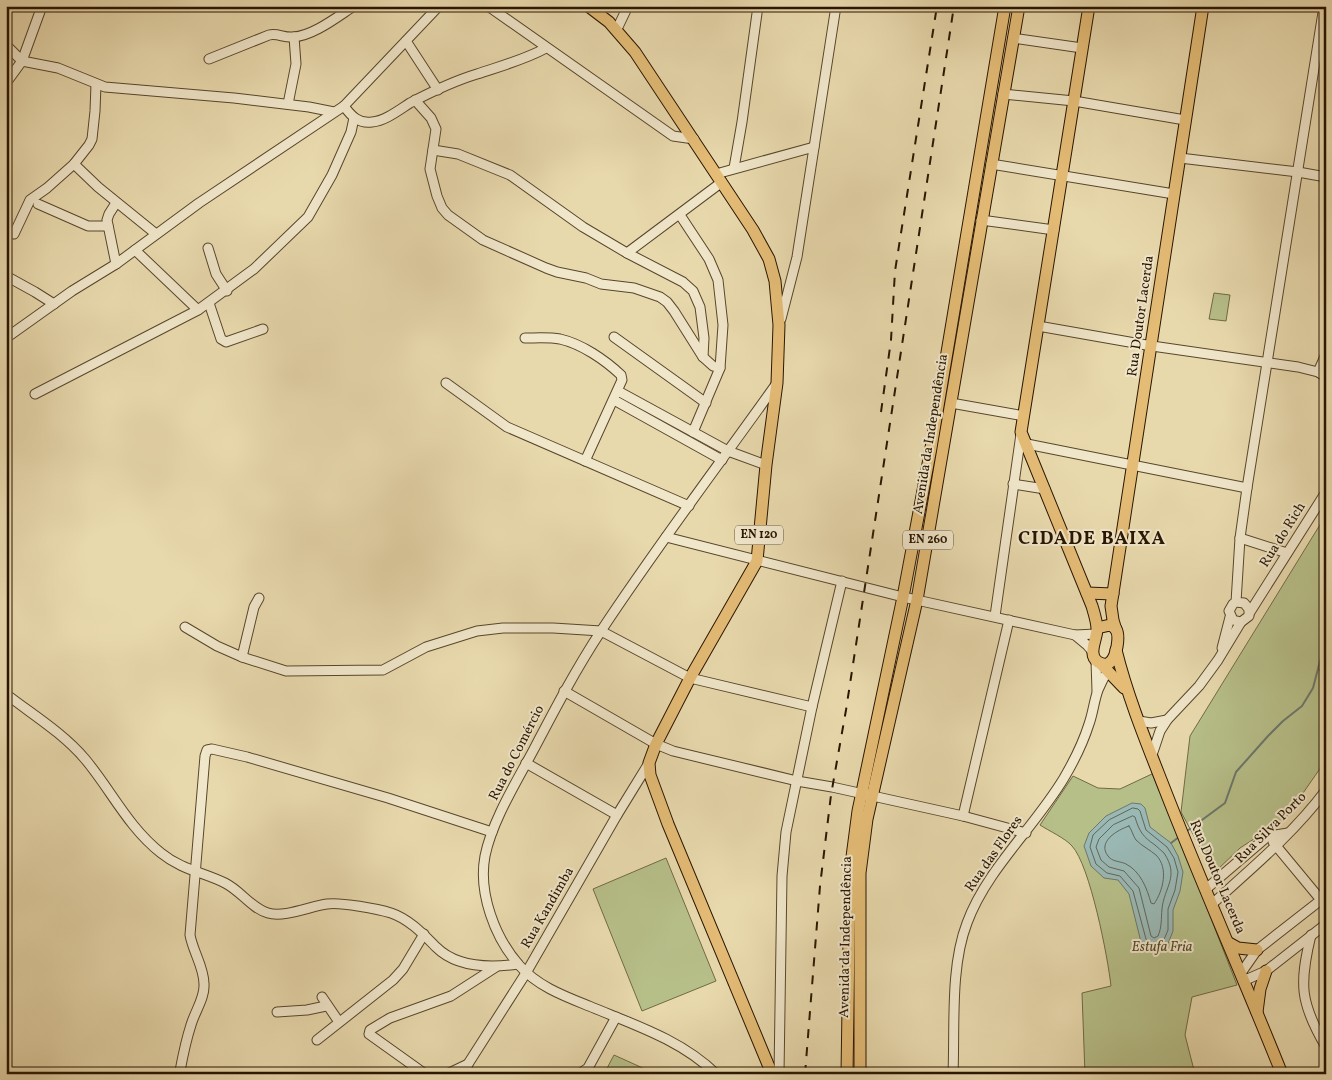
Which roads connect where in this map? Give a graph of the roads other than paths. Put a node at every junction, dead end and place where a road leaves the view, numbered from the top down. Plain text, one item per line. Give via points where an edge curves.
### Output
1 (42, 6) edge
2 (354, 6) edge
3 (439, 6) edge
4 (488, 6) edge
5 (588, 6) edge
6 (628, 6) edge
7 (758, 6) edge
8 (836, 6) edge
9 (1005, 6) edge
10 (1018, 6) edge
11 (1089, 6) edge
12 (1203, 6) edge
13 (1324, 8) edge
14 (617, 30) junction
15 (294, 37) junction
16 (1013, 38) junction
17 (406, 41) junction
18 (6, 45) edge
19 (546, 48) junction
20 (1082, 48) junction
21 (209, 59) dead end
22 (22, 61) junction
23 (6, 83) edge
24 (96, 84) junction
25 (438, 90) junction
26 (1003, 94) junction
27 (415, 100) junction
28 (1074, 101) junction
29 (288, 104) junction
30 (344, 106) junction
31 (334, 112) junction
32 (354, 118) junction
33 (1186, 120) junction
34 (984, 127) junction
35 (996, 128) junction
36 (694, 139) junction
37 (814, 147) junction
38 (433, 150) junction
39 (1180, 158) junction
40 (74, 164) junction
41 (991, 164) junction
42 (734, 168) junction
43 (1298, 172) junction
44 (1062, 175) junction
45 (1326, 177) edge
46 (719, 178) junction
47 (1174, 194) junction
48 (116, 203) junction
49 (38, 204) dead end
50 (680, 215) junction
51 (981, 220) junction
52 (108, 226) junction
53 (1054, 230) junction
54 (14, 234) dead end
55 (156, 234) junction
56 (208, 248) dead end
57 (135, 250) junction
58 (627, 253) junction
59 (116, 264) junction
60 (6, 276) edge
61 (227, 290) junction
62 (209, 303) junction
63 (54, 304) junction
64 (198, 310) junction
65 (953, 315) junction
66 (965, 316) junction
67 (779, 324) junction
68 (1038, 326) junction
69 (263, 329) dead end
70 (6, 338) edge
71 (525, 338) dead end
72 (614, 338) dead end
73 (1152, 346) junction
74 (1326, 354) edge
75 (703, 357) junction
76 (1266, 363) junction
77 (720, 368) junction
78 (1322, 375) edge
79 (446, 383) dead end
80 (777, 383) junction
81 (35, 394) dead end
82 (616, 396) junction
83 (951, 403) junction
84 (706, 404) junction
85 (1024, 416) junction
86 (693, 432) junction
87 (1022, 432) junction
88 (1027, 444) junction
89 (728, 452) junction
90 (722, 460) junction
91 (585, 461) junction
92 (766, 465) junction
93 (1133, 466) junction
94 (1013, 484) junction
95 (1247, 488) junction
96 (1045, 489) junction
97 (1326, 492) edge
98 (920, 503) junction
99 (689, 506) junction
100 (934, 506) junction
101 (918, 515) junction
102 (932, 518) junction
103 (666, 537) junction
104 (1240, 538) junction
105 (1287, 553) junction
106 (757, 561) junction
107 (842, 581) junction
108 (1264, 592) junction
109 (1087, 593) junction
110 (1113, 594) junction
111 (904, 597) junction
112 (259, 598) dead end
113 (917, 600) junction
114 (1240, 602) junction
115 (1250, 612) junction
116 (995, 616) junction
117 (1230, 617) junction
118 (1009, 620) junction
119 (1241, 622) junction
120 (185, 627) dead end
121 (1116, 630) junction
122 (601, 631) junction
123 (1097, 631) junction
124 (1075, 635) junction
125 (242, 657) junction
126 (1104, 659) junction
127 (1218, 660) junction
128 (690, 678) junction
129 (564, 691) junction
130 (882, 692) junction
131 (1097, 692) junction
132 (1127, 692) junction
133 (6, 694) edge
134 (895, 694) junction
135 (812, 707) junction
136 (1167, 720) junction
137 (1139, 721) junction
138 (656, 744) junction
139 (1152, 756) junction
140 (526, 763) junction
141 (649, 763) junction
142 (797, 781) junction
143 (1326, 790) edge
144 (860, 793) junction
145 (873, 796) junction
146 (617, 815) junction
147 (964, 816) junction
148 (492, 832) junction
149 (1026, 833) junction
150 (1288, 833) junction
151 (1268, 836) junction
152 (1276, 845) junction
153 (195, 872) junction
154 (1206, 888) junction
155 (1323, 898) edge
156 (1212, 904) junction
157 (1326, 924) edge
158 (424, 934) junction
159 (1311, 935) junction
160 (1229, 943) junction
161 (1257, 950) junction
162 (518, 964) junction
163 (496, 967) junction
164 (1266, 971) junction
165 (526, 974) junction
166 (1242, 977) junction
167 (277, 1012) dead end
168 (1257, 1014) junction
169 (616, 1017) junction
170 (339, 1022) junction
171 (317, 1040) dead end
172 (1326, 1048) edge
173 (468, 1064) junction
174 (180, 1070) dead end
175 (425, 1074) edge
176 (447, 1074) edge
177 (464, 1074) edge
178 (579, 1074) edge
179 (716, 1074) edge
180 (772, 1074) edge
181 (779, 1074) edge
182 (847, 1074) edge
183 (860, 1074) edge
184 (954, 1074) edge
185 (1282, 1074) edge

1 - 22 street
2 - 15 street via 318,29
3 - 17 street
4 - 19 street
5 - 14 main road, EN 120
6 - 14 street
7 - 42 street
8 - 37 street
9 - 34 main road, Avenida da Independência / EN 260
10 - 16 main road, Avenida da Independência / EN 260
11 - 20 main road
12 - 33 main road, Rua Doutor Lacerda
13 - 43 street
14 - 36 main road, EN 120 via 636,52
15 - 21 street via 269,35
15 - 29 street via 296,64
16 - 20 street
16 - 26 main road, Avenida da Independência / EN 260
17 - 25 street
17 - 30 street
18 - 22 street
19 - 25 street
19 - 36 street via 673,136
20 - 28 main road
22 - 23 street
22 - 24 street via 58,68
24 - 29 street
24 - 40 street via 92,139
25 - 27 street
26 - 28 street
26 - 35 main road, Avenida da Independência / EN 260
27 - 32 street via 380,121 363,122
27 - 38 street via 434,123
28 - 33 street
28 - 44 main road
29 - 31 street
30 - 31 street
30 - 32 street
31 - 55 street
32 - 61 street via 332,175 308,217
33 - 39 main road, Rua Doutor Lacerda
34 - 35 main road
34 - 65 main road, Avenida da Independência / EN 260
35 - 41 main road, Avenida da Independência / EN 260
36 - 46 main road, EN 120
37 - 42 street
37 - 67 street via 797,256
38 - 58 street via 458,154 510,175 583,227
38 - 75 street via 430,170 437,196 448,215 483,240 546,268 660,297 674,311
39 - 43 street
39 - 47 main road, Rua Doutor Lacerda
40 - 48 street
40 - 54 street via 30,200
41 - 44 street
41 - 51 main road, Avenida da Independência / EN 260
42 - 46 street
43 - 45 street
43 - 76 street
44 - 47 street
44 - 53 main road
46 - 50 street
46 - 67 main road, EN 120 via 769,259 775,281
47 - 73 main road, Rua Doutor Lacerda
48 - 52 street via 108,214
48 - 55 street
49 - 52 street via 88,226
50 - 58 street
50 - 77 street via 709,259 718,280 723,325
51 - 53 street
51 - 66 main road, Avenida da Independência / EN 260
52 - 59 street
53 - 68 main road
55 - 57 street
56 - 61 street via 216,274
57 - 59 street
57 - 64 street
58 - 75 street via 693,290 700,307
59 - 63 street
60 - 63 street
61 - 62 street
62 - 64 street
62 - 69 street via 223,341
63 - 70 street
64 - 81 street
65 - 66 main road
65 - 98 main road, Avenida da Independência / EN 260
66 - 83 main road, Avenida da Independência / EN 260
67 - 80 main road, EN 120
68 - 73 street
68 - 85 main road
71 - 82 street via 561,340 579,346 621,376
72 - 84 street
73 - 76 street
73 - 93 main road, Rua Doutor Lacerda
74 - 78 street
75 - 77 street
76 - 78 street via 1298,367
76 - 95 street
77 - 84 street
79 - 91 street via 507,427
80 - 89 street, Rua do Comércio
80 - 92 main road, EN 120
82 - 86 street
82 - 90 street
82 - 91 street
83 - 85 street
83 - 100 main road, Avenida da Independência / EN 260
84 - 86 street
85 - 87 main road
86 - 89 street
87 - 88 main road
87 - 94 street
88 - 93 street
88 - 96 main road
89 - 90 street, Rua do Comércio
89 - 92 street
90 - 99 street, Rua do Comércio
91 - 99 street
92 - 106 main road, EN 120
93 - 95 street
93 - 110 main road, Rua Doutor Lacerda
94 - 96 street
94 - 116 street
95 - 104 street
96 - 109 main road
97 - 105 street, Rua do Rich
98 - 100 main road
98 - 101 main road, Avenida da Independência / EN 260
99 - 103 street, Rua do Comércio
100 - 102 main road, Avenida da Independência / EN 260
101 - 102 main road
101 - 111 main road, Avenida da Independência / EN 260
102 - 113 main road, Avenida da Independência / EN 260
103 - 106 street
103 - 122 street, Rua do Comércio
104 - 105 street
104 - 114 street
105 - 108 street, Rua do Rich
106 - 107 street
106 - 128 main road, EN 120
107 - 111 street
107 - 135 street
108 - 114 street
108 - 115 street, Rua do Rich
109 - 110 main road
109 - 123 main road
110 - 121 main road, Rua Doutor Lacerda via 1111,608
111 - 113 street
111 - 130 main road, Avenida da Independência / EN 260
112 - 125 street via 254,606
113 - 116 street
113 - 134 main road, Avenida da Independência / EN 260
114 - 115 street via 1247,605
114 - 117 street via 1230,607
115 - 119 street
116 - 118 street
117 - 119 street
117 - 127 street
118 - 124 street
118 - 147 street
119 - 127 street
120 - 125 street
121 - 123 main road via 1110,624
121 - 126 main road, Rua Doutor Lacerda via 1118,634
122 - 125 street via 503,628 477,631 426,647 383,670 286,671
122 - 128 street
122 - 129 street, Rua do Comércio
123 - 124 street
123 - 126 main road, Rua Doutor Lacerda
124 - 126 street
126 - 131 street, Rua das Flores
126 - 131 street, Rua das Flores
126 - 132 main road, Rua Doutor Lacerda
126 - 132 main road, Rua Doutor Lacerda
127 - 136 street
128 - 135 street
128 - 138 main road, EN 120
129 - 138 street
129 - 140 street, Rua do Comércio
130 - 134 main road
130 - 144 main road, Avenida da Independência / EN 260
131 - 149 street, Rua das Flores via 1077,755
132 - 137 main road, Rua Doutor Lacerda
133 - 153 street via 64,738 84,759 138,832 166,857
134 - 145 main road, Avenida da Independência / EN 260
135 - 142 street
136 - 137 street
136 - 139 street via 1156,737
137 - 139 main road, Rua Doutor Lacerda
138 - 141 main road, EN 120
138 - 142 street
139 - 154 main road, Rua Doutor Lacerda
140 - 146 street
140 - 148 street, Rua do Comércio
141 - 146 street, Rua Kandimba
141 - 180 main road via 650,775 668,824
142 - 144 street
142 - 181 street via 786,832 782,876
143 - 150 street, Rua Silva Porto
144 - 145 street
144 - 182 main road, Avenida da Independência / EN 260 via 850,872
145 - 147 street
145 - 183 main road, Avenida da Independência / EN 260 via 860,873
146 - 165 street, Rua Kandimba
147 - 149 street
148 - 153 street via 388,798 212,748 205,756
148 - 162 street, Rua do Comércio via 484,867 487,900 499,935
149 - 184 street, Rua das Flores via 1000,866 966,924 958,959
150 - 151 street
150 - 152 street, Rua Silva Porto
151 - 152 street
151 - 154 street
152 - 155 street
152 - 156 street, Rua Silva Porto
153 - 158 street via 227,884 267,913 276,915 330,903 340,904 392,914
153 - 174 street via 190,935 205,986 188,1034
154 - 156 main road, Rua Doutor Lacerda
155 - 161 street
156 - 160 main road, Rua Doutor Lacerda
157 - 159 street
158 - 163 street via 455,960
158 - 170 street via 393,980
159 - 164 street
159 - 172 street via 1302,976 1304,993 1310,1018
160 - 161 main road via 1238,948
160 - 166 main road, Rua Doutor Lacerda
161 - 166 street
162 - 163 street
162 - 165 street, Rua do Comércio
163 - 175 street via 451,996 390,1018 370,1030 369,1034
164 - 166 street
164 - 168 main road
165 - 169 street, Rua do Comércio via 554,991
165 - 173 street, Rua Kandimba
166 - 168 main road, Rua Doutor Lacerda
167 - 170 street via 307,1010 324,1002
168 - 185 main road, Rua Doutor Lacerda
169 - 178 street via 588,1068
169 - 179 street, Rua do Comércio via 690,1052
170 - 171 street
173 - 176 street
173 - 177 street, Rua Kandimba

